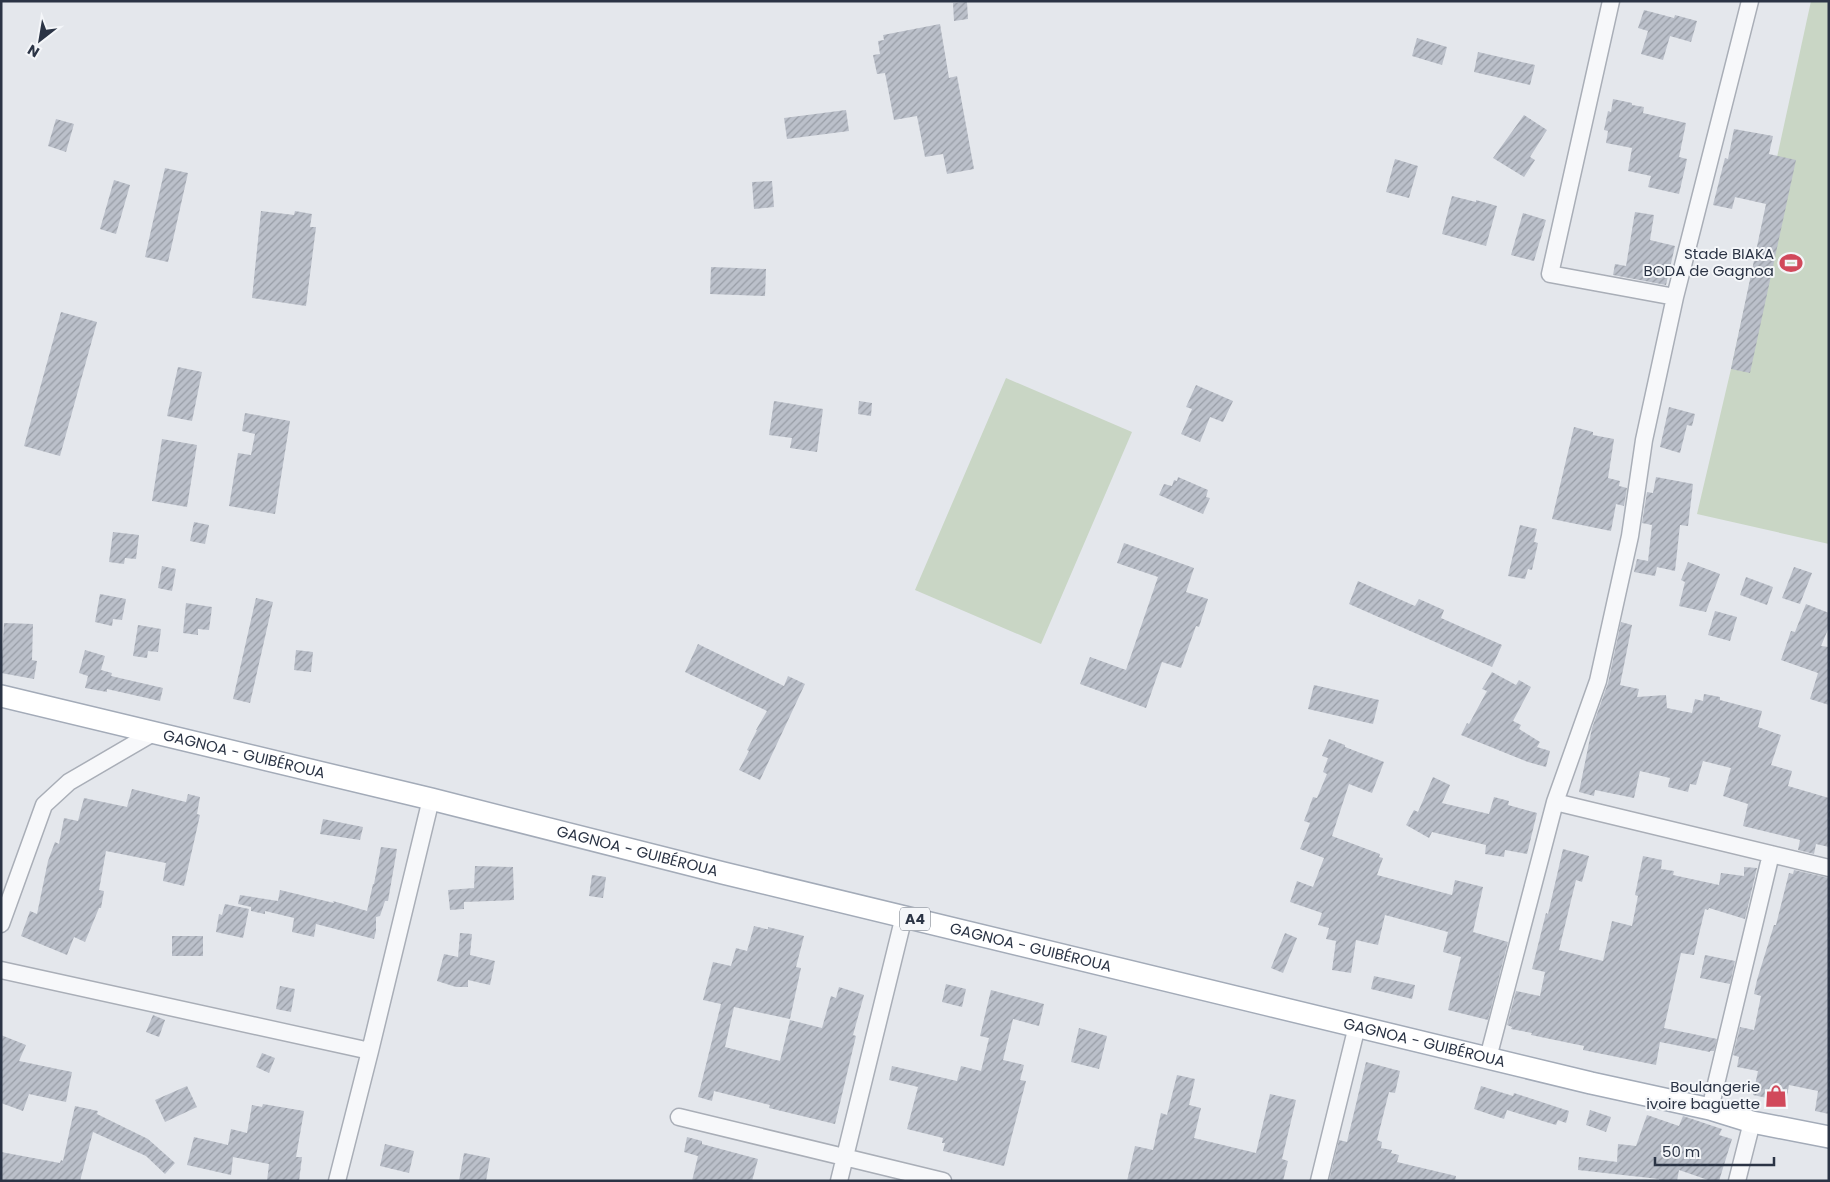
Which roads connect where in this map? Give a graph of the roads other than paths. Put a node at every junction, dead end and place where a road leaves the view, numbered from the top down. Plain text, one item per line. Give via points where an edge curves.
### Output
1 (1611, 1) edge
2 (1750, 1) edge
3 (1675, 297) junction
4 (1, 696) edge
5 (153, 733) junction
6 (432, 799) junction
7 (1555, 802) junction
8 (1771, 854) junction
9 (1829, 868) edge
10 (904, 916) junction
11 (1, 924) edge
12 (1, 970) edge
13 (1357, 1026) junction
14 (370, 1051) junction
15 (1488, 1058) junction
16 (1710, 1109) junction
17 (679, 1117) dead end
18 (1752, 1122) junction
19 (1829, 1137) edge
20 (845, 1157) junction
21 (337, 1181) edge
22 (839, 1181) edge
23 (943, 1181) edge
24 (1319, 1181) edge
25 (1737, 1181) edge

1 - 3 street via 1550,274
2 - 3 street
3 - 7 street via 1644,440 1630,536 1598,681
4 - 5 main road, GAGNOA - GUIBÉROUA / A4
5 - 6 main road, GAGNOA - GUIBÉROUA / A4
5 - 11 street via 69,782 44,805
6 - 10 main road, GAGNOA - GUIBÉROUA / A4
6 - 14 street
7 - 8 street
7 - 15 street
8 - 9 street
8 - 16 street
10 - 13 main road, GAGNOA - GUIBÉROUA / A4
10 - 20 street
12 - 14 street
13 - 15 main road, GAGNOA - GUIBÉROUA / A4
13 - 24 street
14 - 21 street
15 - 16 main road, GAGNOA - GUIBÉROUA / A4
16 - 18 main road, GAGNOA - GUIBÉROUA / A4
17 - 20 street
18 - 19 main road, GAGNOA - GUIBÉROUA / A4
18 - 25 street
20 - 22 street
20 - 23 street

